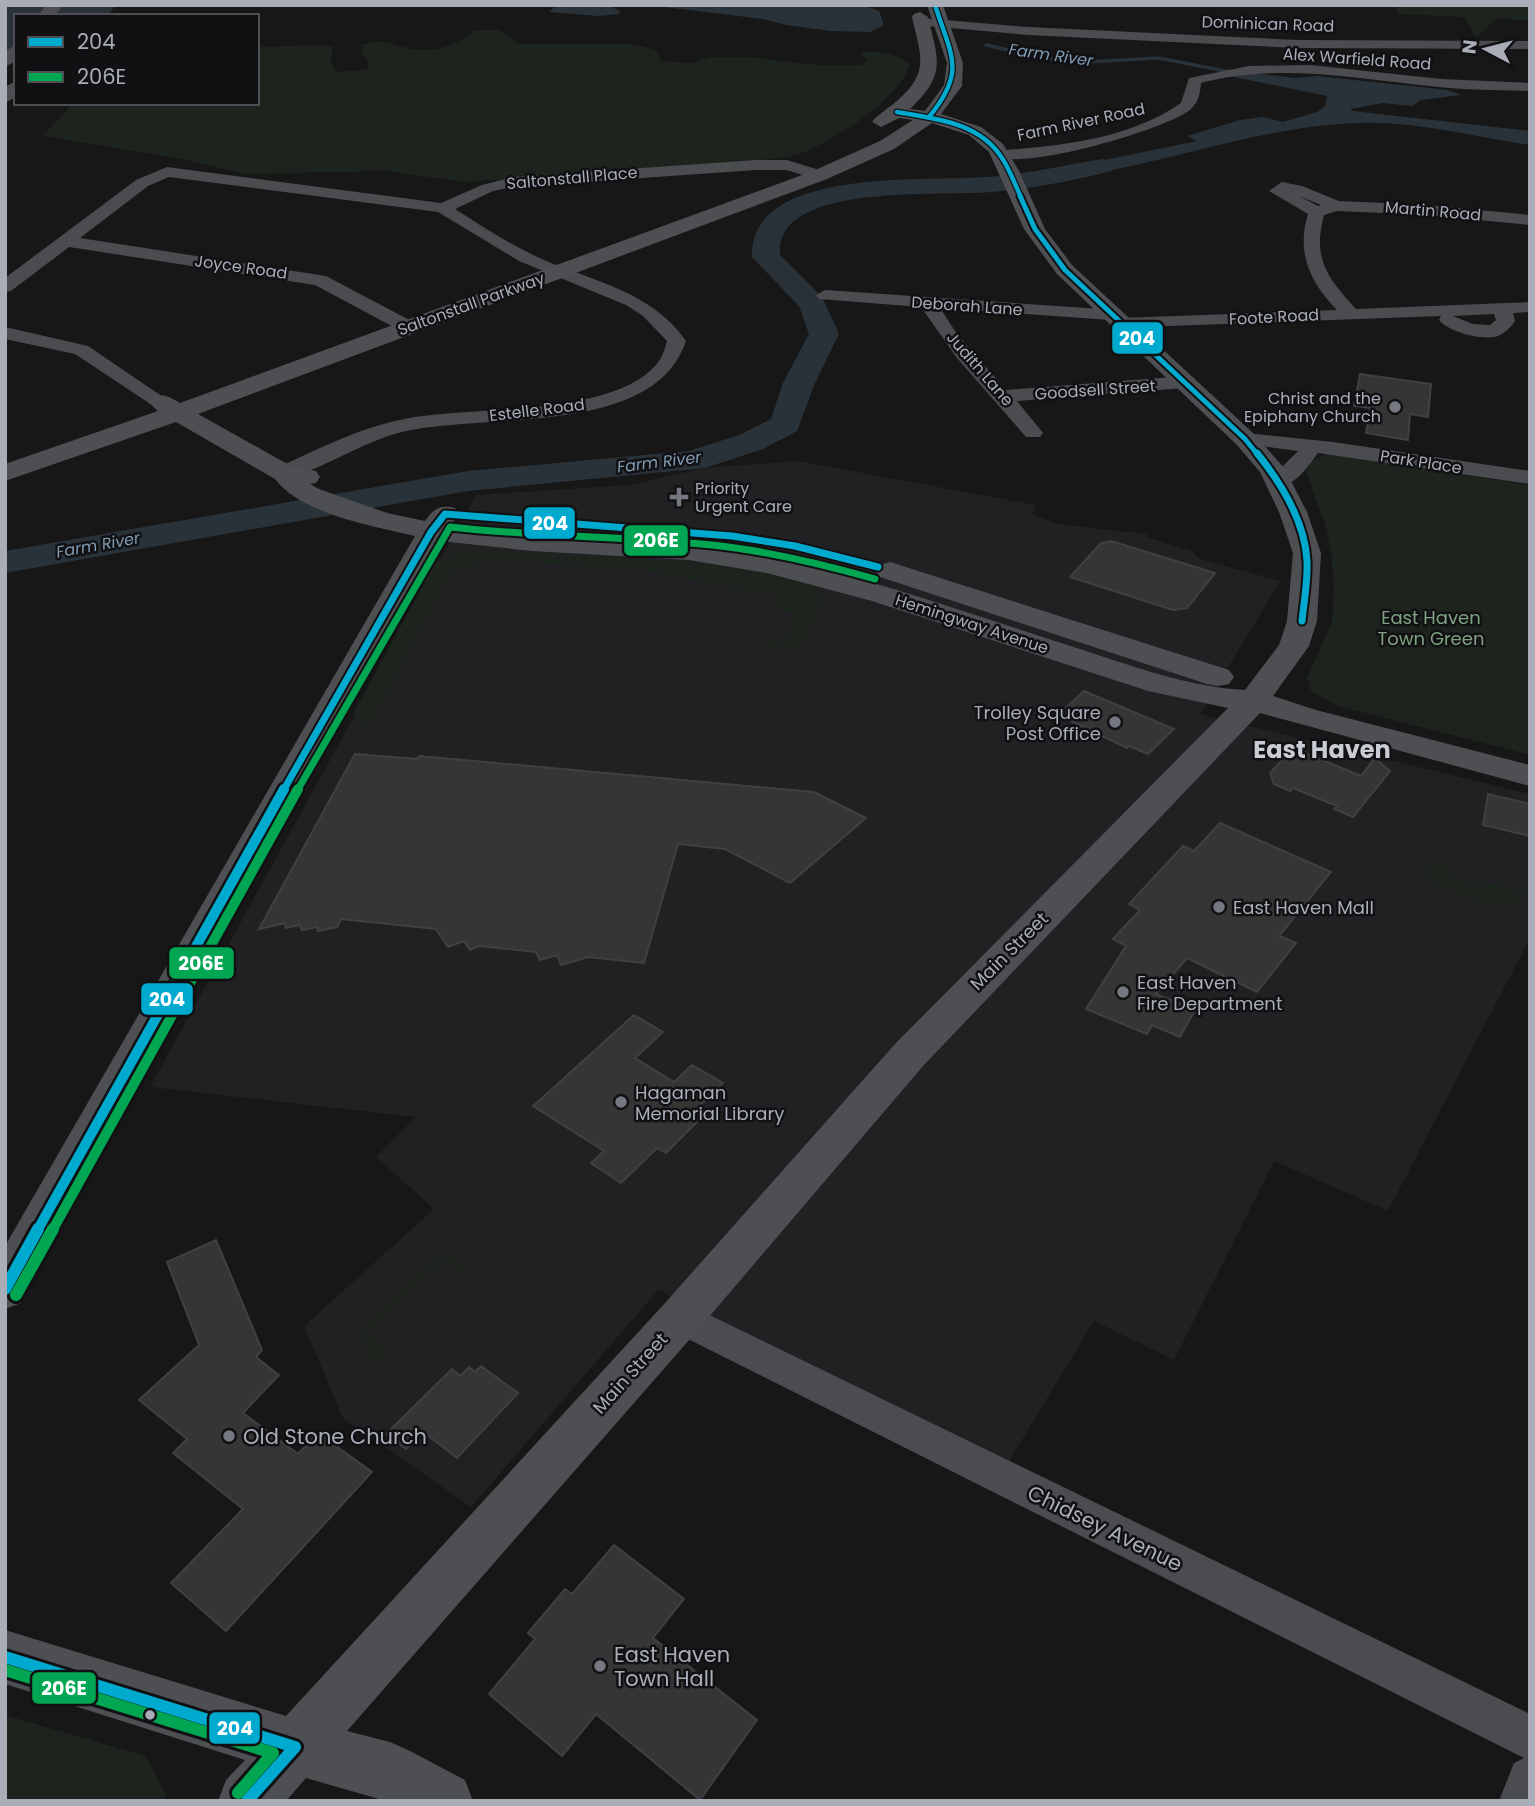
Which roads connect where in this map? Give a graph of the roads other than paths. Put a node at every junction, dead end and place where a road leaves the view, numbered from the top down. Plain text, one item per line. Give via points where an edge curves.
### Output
1 (936, 5) edge
2 (920, 14) edge
3 (940, 23) junction
4 (1530, 45) edge
5 (1265, 70) joint
6 (1530, 87) edge
7 (897, 112) junction
8 (929, 117) junction
9 (833, 151) junction
10 (861, 158) junction
11 (1006, 161) junction
12 (797, 168) junction
13 (820, 175) junction
14 (1336, 206) junction
15 (443, 208) junction
16 (1317, 212) junction
17 (1530, 220) edge
18 (64, 241) junction
19 (537, 263) junction
20 (561, 271) junction
21 (5, 286) edge
22 (825, 296) dead end
23 (928, 304) junction
24 (1530, 307) edge
25 (1350, 313) junction
26 (387, 316) junction
27 (1116, 319) junction
28 (408, 327) junction
29 (5, 333) edge
30 (1185, 383) junction
31 (1004, 396) junction
32 (169, 406) junction
33 (1033, 433) dead end
34 (1245, 439) junction
35 (1312, 446) junction
36 (5, 457) edge
37 (5, 473) edge
38 (284, 473) junction
39 (1530, 478) edge
40 (1279, 481) junction
41 (352, 501) junction
42 (438, 523) junction
43 (870, 577) joint
44 (1302, 621) joint
45 (1254, 700) junction
46 (1530, 776) edge
47 (5, 1289) edge
48 (681, 1317) junction
49 (5, 1657) edge
50 (1530, 1738) edge
51 (295, 1747) junction
52 (1530, 1779) edge
53 (247, 1801) edge
54 (444, 1801) edge
55 (1522, 1801) edge

1 - 3 main road, Saltonstall Parkway
2 - 3 street, Dominican Road
2 - 7 main road, Saltonstall Parkway via 930,53 928,74
3 - 4 street, Dominican Road via 1298,44
3 - 8 main road, Saltonstall Parkway via 956,75
5 - 6 street, Alex Warfield Road
5 - 11 street, Farm River Road via 1194,81 1193,98 1186,106 1155,125
7 - 8 main road
7 - 9 main road, Saltonstall Parkway
8 - 10 main road, Saltonstall Parkway
8 - 11 main road via 975,131
9 - 10 main road
9 - 12 main road, Saltonstall Parkway
10 - 13 main road, Saltonstall Parkway
11 - 27 main road, Main Street via 1028,217 1049,251
12 - 13 street, Saltonstall Place
12 - 15 street, Saltonstall Place via 769,164 499,184
12 - 19 main road, Saltonstall Parkway
13 - 20 main road, Saltonstall Parkway
14 - 16 street, Martin Road
14 - 16 street, Martin Road via 1296,189 1277,191
14 - 17 street, Martin Road
15 - 18 street via 161,173
15 - 19 street
16 - 25 street via 1312,225 1316,265 1321,280
18 - 21 street
18 - 26 street, Joyce Road via 320,280
19 - 20 street
19 - 26 main road, Saltonstall Parkway
20 - 28 main road, Saltonstall Parkway
20 - 38 street, Estelle Road via 650,311 669,326 677,341 658,374 628,391 569,408 412,424 357,439
22 - 23 street, Deborah Lane
23 - 27 street, Deborah Lane
23 - 31 street, Judith Lane
24 - 25 street, Foote Road via 1502,309 1506,321 1494,331 1470,329 1426,311
25 - 27 street, Foote Road
26 - 28 street, Joyce Road
26 - 32 main road, Saltonstall Parkway
27 - 30 main road, Main Street
28 - 32 main road, Saltonstall Parkway
29 - 32 street via 81,350
30 - 31 street, Goodsell Street
30 - 34 main road, Main Street
31 - 33 street, Judith Lane
32 - 36 main road, Saltonstall Parkway
32 - 37 main road, Saltonstall Parkway
32 - 38 main road, Hemingway Avenue
34 - 35 street, Park Place
34 - 40 main road, Main Street
35 - 39 street, Park Place
35 - 40 street
38 - 41 main road, Hemingway Avenue
38 - 41 main road, Hemingway Avenue via 295,487 312,496
40 - 44 main road, Main Street via 1307,553
41 - 42 main road, Hemingway Avenue
41 - 42 main road, Hemingway Avenue via 389,501
42 - 43 main road, Hemingway Avenue via 505,543 696,553
42 - 47 main road
43 - 45 main road, Hemingway Avenue via 1159,684 1218,698
44 - 45 main road, Main Street via 1294,646
45 - 46 main road, Hemingway Avenue
45 - 48 main road, Main Street via 909,1055
48 - 50 street, Chidsey Avenue
48 - 51 main road, Main Street
49 - 51 main road
51 - 53 main road, Main Street
51 - 54 main road via 390,1771
52 - 55 street

